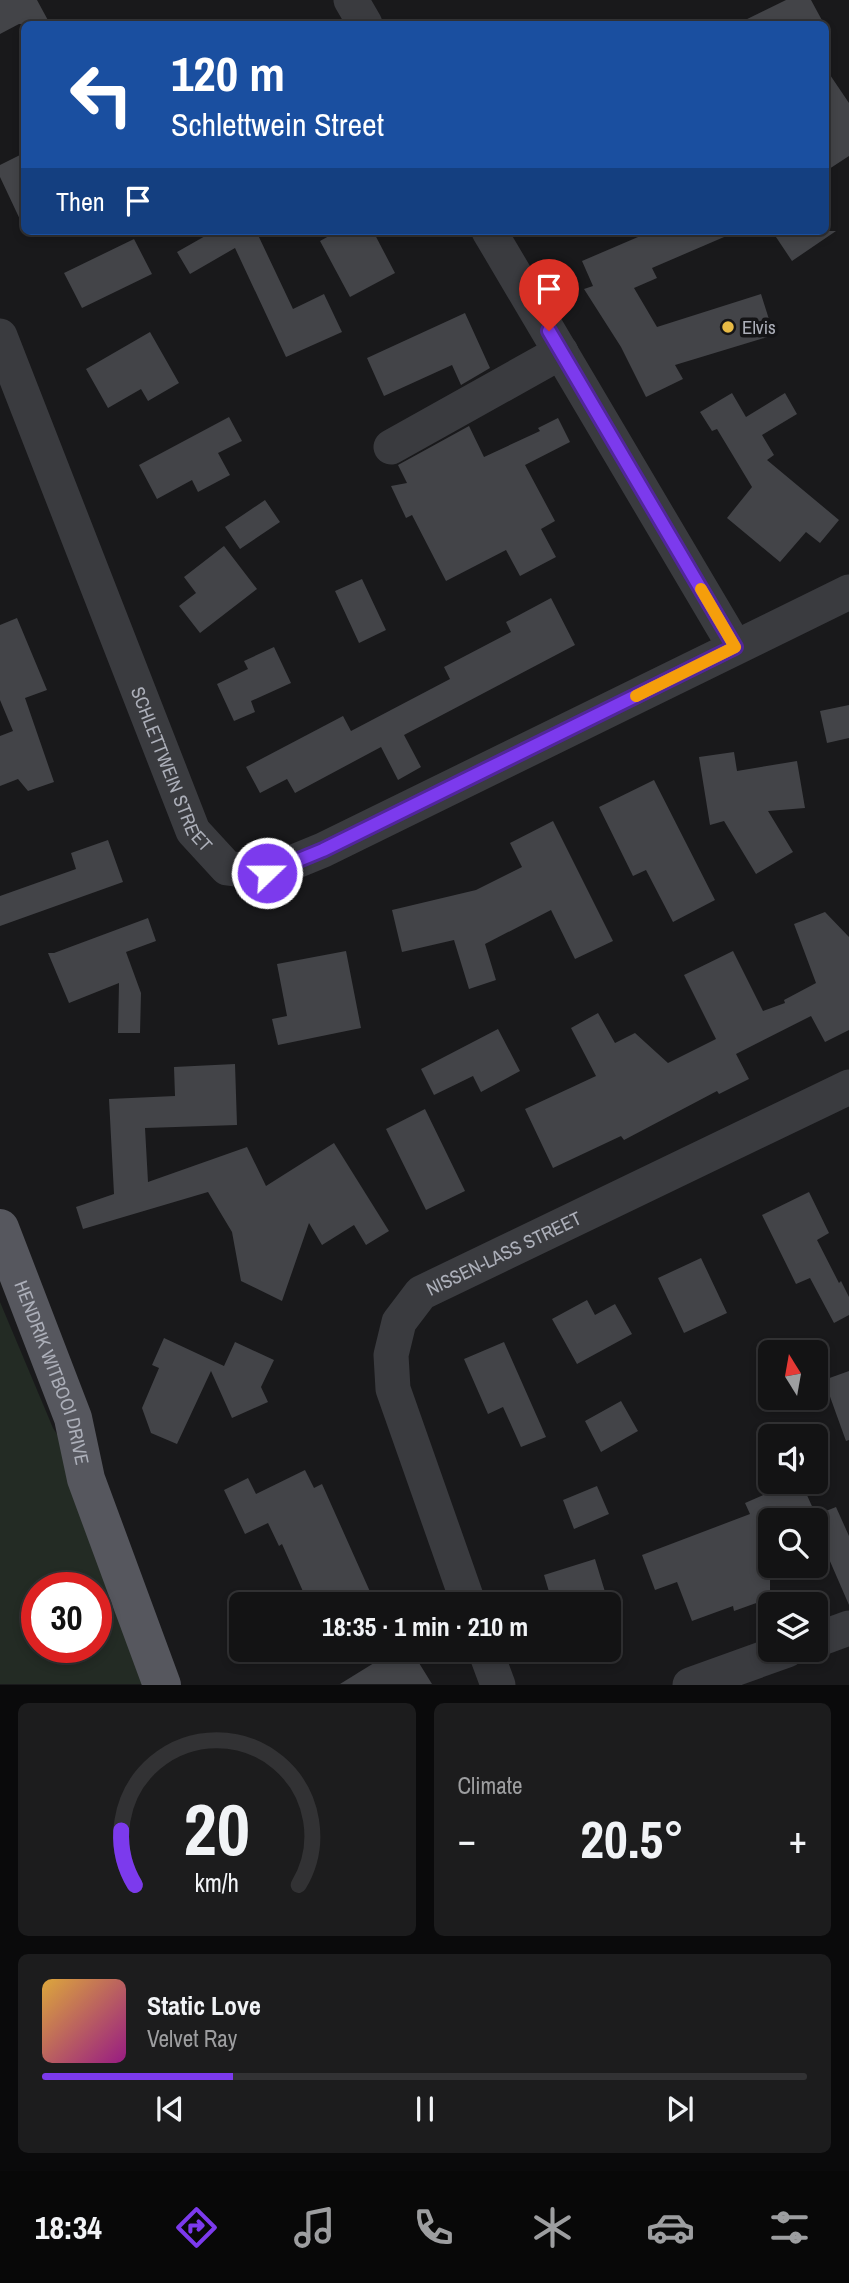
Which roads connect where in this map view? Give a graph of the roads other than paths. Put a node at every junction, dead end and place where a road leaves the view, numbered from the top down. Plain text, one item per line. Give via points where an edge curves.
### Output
1 (351, 0) edge
2 (363, 21) edge
3 (491, 235) edge
4 (0, 336) edge
5 (561, 352) junction
6 (391, 446) dead end
7 (849, 592) edge
8 (735, 647) junction
9 (849, 1087) edge
10 (0, 1228) edge
11 (0, 1303) edge
12 (86, 1479) junction
13 (464, 1592) edge
14 (849, 1628) edge
15 (828, 1636) edge
16 (758, 1660) edge
17 (489, 1662) edge
18 (162, 1685) edge
19 (498, 1685) edge
20 (690, 1685) edge

1 - 2 street
3 - 5 street
4 - 8 street, SCHLETTWEIN STREET via 193,831 228,868 267,873 323,850
5 - 6 street
5 - 8 street
7 - 8 street, SCHLETTWEIN STREET
9 - 13 street, NISSEN-LASS STREET via 421,1293 399,1322 390,1355 393,1389
10 - 12 main road, HENDRIK WITBOOI DRIVE via 72,1418
11 - 12 main road, HENDRIK WITBOOI DRIVE via 53,1428
12 - 18 main road, HENDRIK WITBOOI DRIVE
14 - 15 street
16 - 20 street
17 - 19 street

